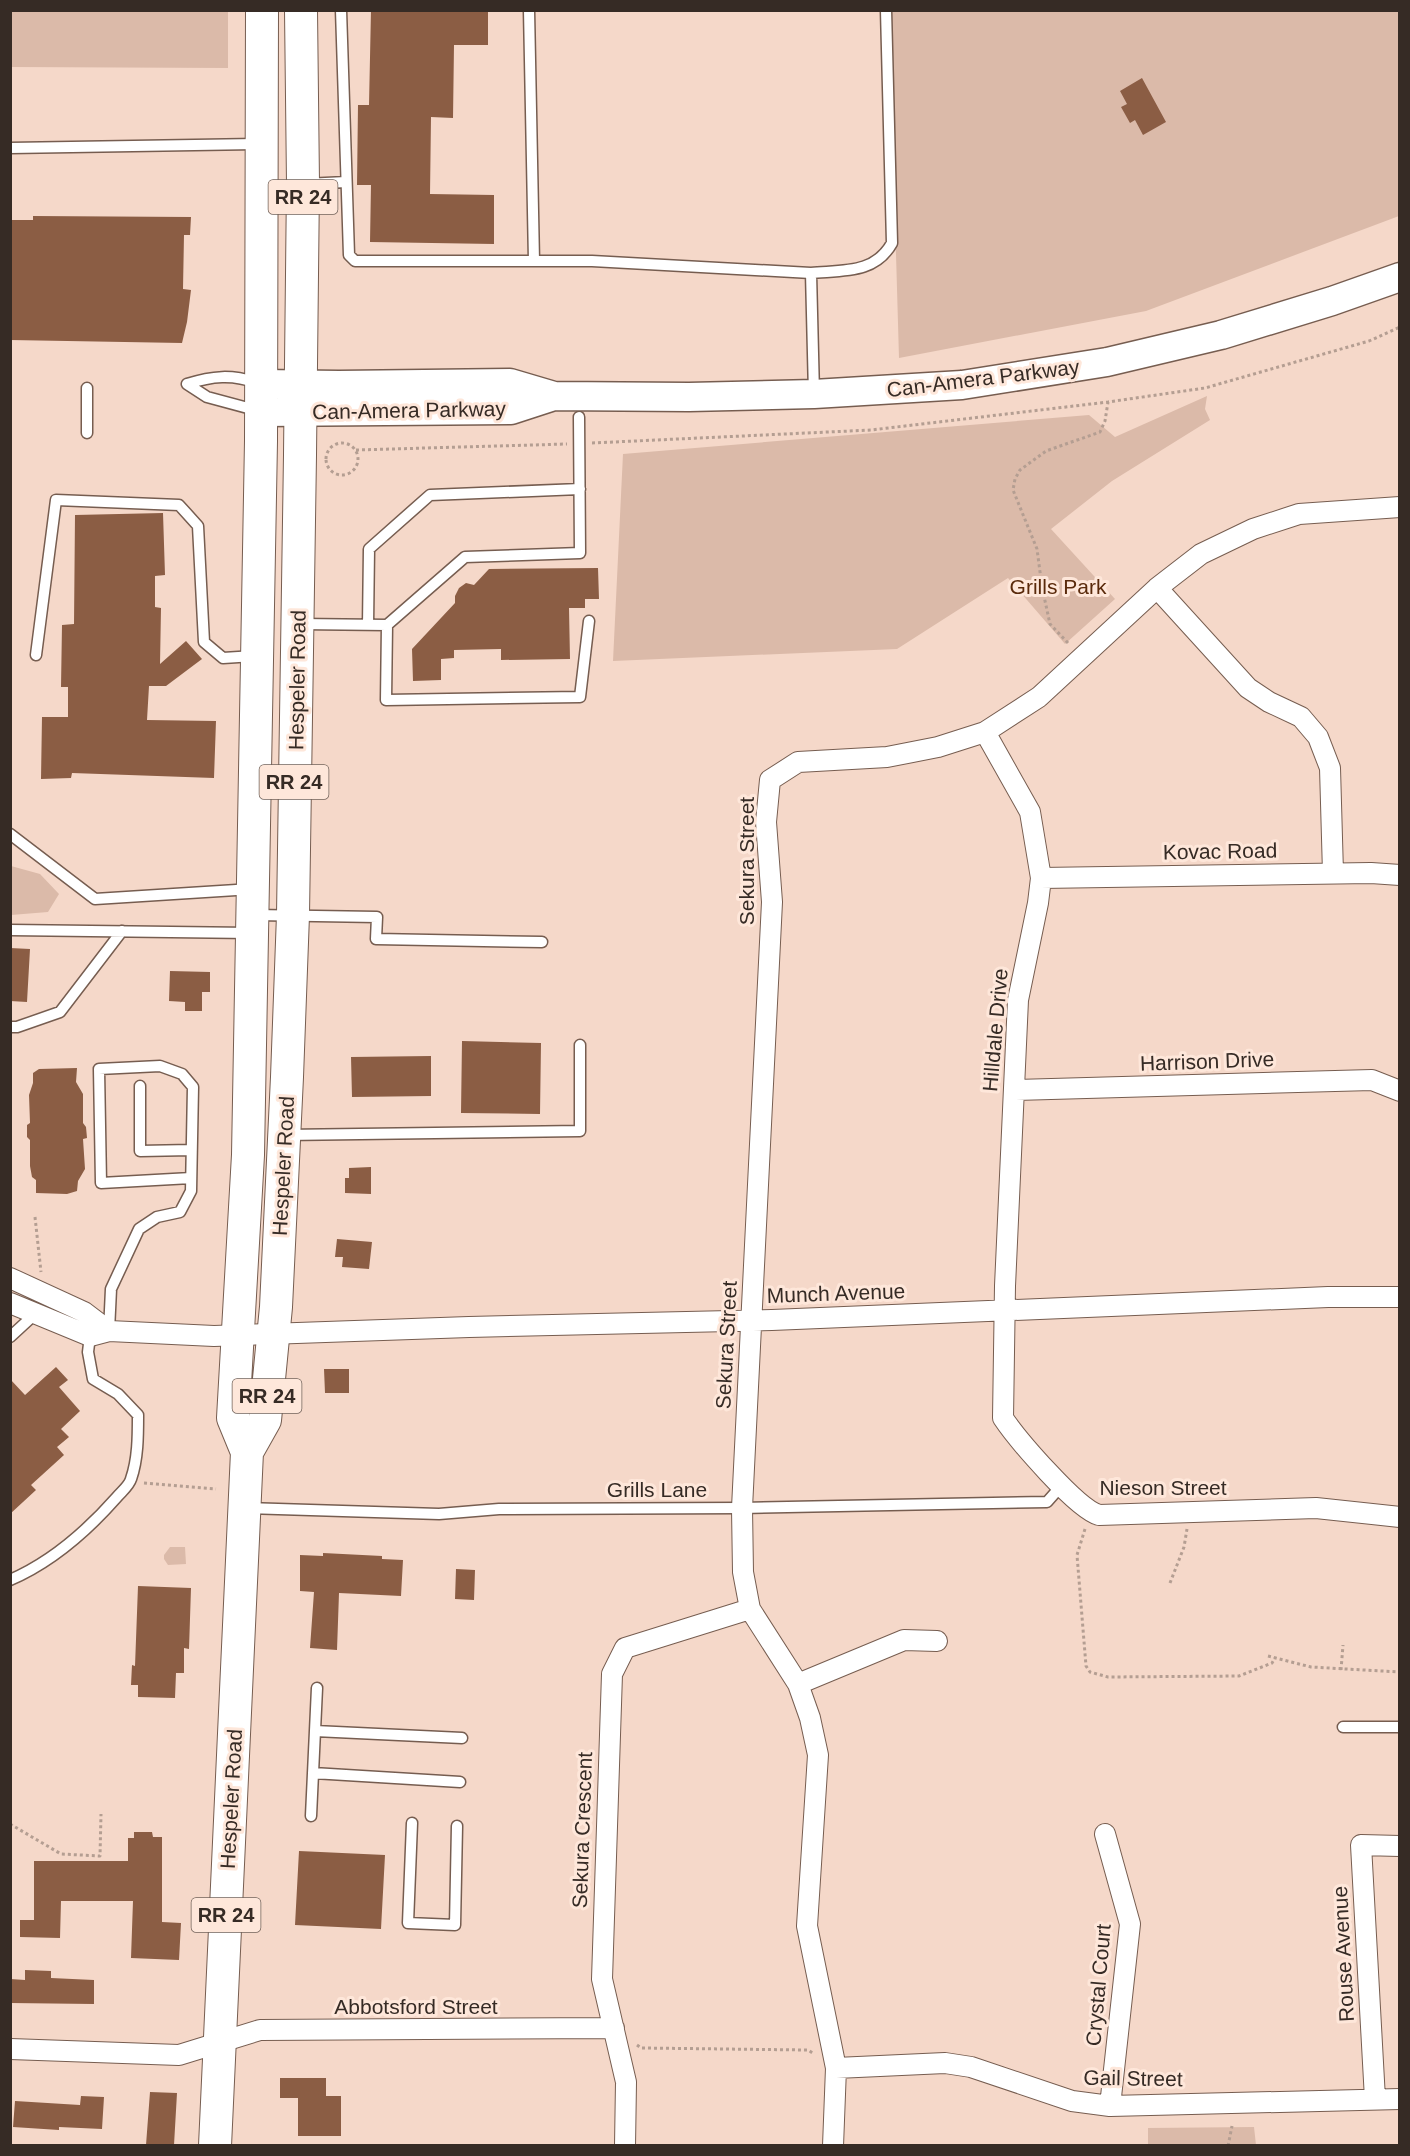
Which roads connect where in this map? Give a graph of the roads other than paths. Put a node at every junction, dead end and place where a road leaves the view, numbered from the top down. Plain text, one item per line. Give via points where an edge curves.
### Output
1 (262, 10) edge
2 (302, 10) edge
3 (341, 10) edge
4 (529, 10) edge
5 (886, 10) edge
6 (262, 144) junction
7 (10, 148) edge
8 (346, 182) junction
9 (303, 184) junction
10 (534, 261) junction
11 (811, 273) junction
12 (1400, 277) edge
13 (87, 388) dead end
14 (814, 394) junction
15 (261, 398) junction
16 (301, 398) junction
17 (579, 417) dead end
18 (87, 433) dead end
19 (580, 489) junction
20 (1400, 507) edge
21 (1157, 588) junction
22 (589, 621) dead end
23 (298, 624) junction
24 (368, 625) junction
25 (387, 625) junction
26 (36, 655) dead end
27 (256, 656) junction
28 (985, 732) junction
29 (10, 834) edge
30 (1333, 873) junction
31 (1400, 875) edge
32 (1041, 878) junction
33 (252, 912) junction
34 (293, 915) junction
35 (10, 930) edge
36 (122, 931) junction
37 (542, 942) dead end
38 (10, 1028) edge
39 (580, 1044) dead end
40 (140, 1086) dead end
41 (1014, 1090) junction
42 (1400, 1091) edge
43 (285, 1135) junction
44 (191, 1150) junction
45 (191, 1179) junction
46 (10, 1278) edge
47 (1400, 1297) edge
48 (10, 1303) edge
49 (1005, 1311) junction
50 (35, 1314) junction
51 (752, 1320) junction
52 (100, 1334) junction
53 (273, 1334) junction
54 (238, 1335) junction
55 (10, 1337) edge
56 (247, 1452) junction
57 (1062, 1485) junction
58 (244, 1508) junction
59 (742, 1508) junction
60 (1400, 1517) edge
61 (10, 1580) edge
62 (750, 1609) junction
63 (937, 1641) dead end
64 (798, 1684) junction
65 (317, 1688) dead end
66 (1400, 1726) edge
67 (1343, 1727) dead end
68 (315, 1731) junction
69 (462, 1737) dead end
70 (313, 1773) junction
71 (460, 1782) dead end
72 (311, 1816) dead end
73 (412, 1823) dead end
74 (457, 1826) dead end
75 (1104, 1834) dead end
76 (1400, 1846) edge
77 (614, 2028) junction
78 (220, 2043) junction
79 (10, 2049) edge
80 (836, 2068) junction
81 (1375, 2099) junction
82 (1400, 2099) edge
83 (1110, 2106) junction
84 (215, 2145) edge
85 (625, 2145) edge
86 (833, 2145) edge

1 - 6 main road, Hespeler Road / RR 24
2 - 9 main road, Hespeler Road / RR 24
3 - 8 lane
4 - 10 lane
5 - 11 lane via 892,243 886,255 870,266
6 - 7 lane
6 - 15 main road, Hespeler Road / RR 24
8 - 9 lane
8 - 10 lane via 349,255 355,261
9 - 16 main road, Hespeler Road / RR 24
10 - 11 lane
11 - 14 lane
12 - 14 main road, Can-Amera Parkway via 1221,335 1107,362 962,385
13 - 18 lane
14 - 16 main road, Can-Amera Parkway via 554,396 510,383
15 - 15 lane via 240,377 210,377 187,384 207,397
15 - 16 main road, Can-Amera Parkway
15 - 27 main road, Hespeler Road / RR 24
16 - 23 main road, Hespeler Road / RR 24
17 - 19 lane
19 - 24 lane via 430,495 369,549
19 - 25 lane via 580,553 465,558
20 - 21 street, Sekura Street via 1299,514 1253,529 1202,554
21 - 28 street, Sekura Street via 1039,697
21 - 30 street via 1248,688 1300,717 1318,737 1330,768
22 - 25 lane via 580,697 386,700
23 - 24 lane
23 - 34 main road, Hespeler Road / RR 24
24 - 25 lane
26 - 27 lane via 56,500 179,505 198,526 204,642 223,658
27 - 33 main road, Hespeler Road / RR 24
28 - 32 street, Hilldale Drive via 1030,812
28 - 51 street, Sekura Street via 887,758 798,762 770,780 766,822 772,902
29 - 33 lane via 96,899
30 - 31 street, Kovac Road
30 - 32 street, Kovac Road
32 - 41 street, Hilldale Drive via 1018,1000
33 - 34 lane
33 - 36 lane
33 - 54 main road, Hespeler Road / RR 24 via 248,1155
34 - 37 lane via 377,917 376,939
34 - 43 main road, Hespeler Road / RR 24
35 - 36 lane
36 - 38 lane via 60,1012
39 - 43 lane via 580,1131
40 - 44 lane via 141,1151
41 - 42 street, Harrison Drive via 1372,1080
41 - 49 street, Hilldale Drive
43 - 53 main road, Hespeler Road / RR 24
44 - 45 lane
44 - 45 lane via 193,1087 182,1074 160,1066 99,1069 100,1183
45 - 52 lane via 191,1191 180,1212 157,1217 139,1229 111,1289
46 - 52 street via 84,1312
47 - 49 street, Munch Avenue
48 - 50 street
49 - 51 street, Munch Avenue
49 - 57 street, Nieson Street via 1003,1418 1013,1434
50 - 52 street
50 - 55 lane
51 - 53 street, Munch Avenue
51 - 59 street, Sekura Street
52 - 54 street, Munch Avenue
52 - 61 lane via 88,1352 93,1379 118,1394 138,1415 138,1444 131,1482 66,1547
53 - 54 street, Munch Avenue
53 - 56 main road, Hespeler Road / RR 24 via 265,1420
54 - 56 main road, Hespeler Road / RR 24 via 233,1418
56 - 58 main road, Hespeler Road / RR 24
57 - 59 lane, Grills Lane via 1047,1502
57 - 60 street, Nieson Street via 1091,1513 1099,1515 1316,1508
58 - 59 lane, Grills Lane via 439,1514 499,1509
58 - 78 main road, Hespeler Road / RR 24
59 - 62 street via 743,1572
62 - 64 street
62 - 77 street, Sekura Crescent via 625,1648 612,1674 602,1979
63 - 64 street via 904,1640
64 - 80 street via 818,1755 807,1926
65 - 68 lane
66 - 67 lane
68 - 69 lane
68 - 70 lane
70 - 71 lane
70 - 72 lane
73 - 74 lane via 408,1923 455,1925
75 - 83 street, Crystal Court via 1130,1924
76 - 81 street, Rouse Avenue via 1361,1845
77 - 78 street, Abbotsford Street via 260,2030
77 - 85 street, Sekura Crescent via 626,2082
78 - 79 street, Abbotsford Street via 179,2055
78 - 84 main road, Hespeler Road / RR 24
80 - 83 street, Gail Street via 945,2064 971,2067 1072,2101
80 - 86 street
81 - 82 street, Gail Street
81 - 83 street, Gail Street

